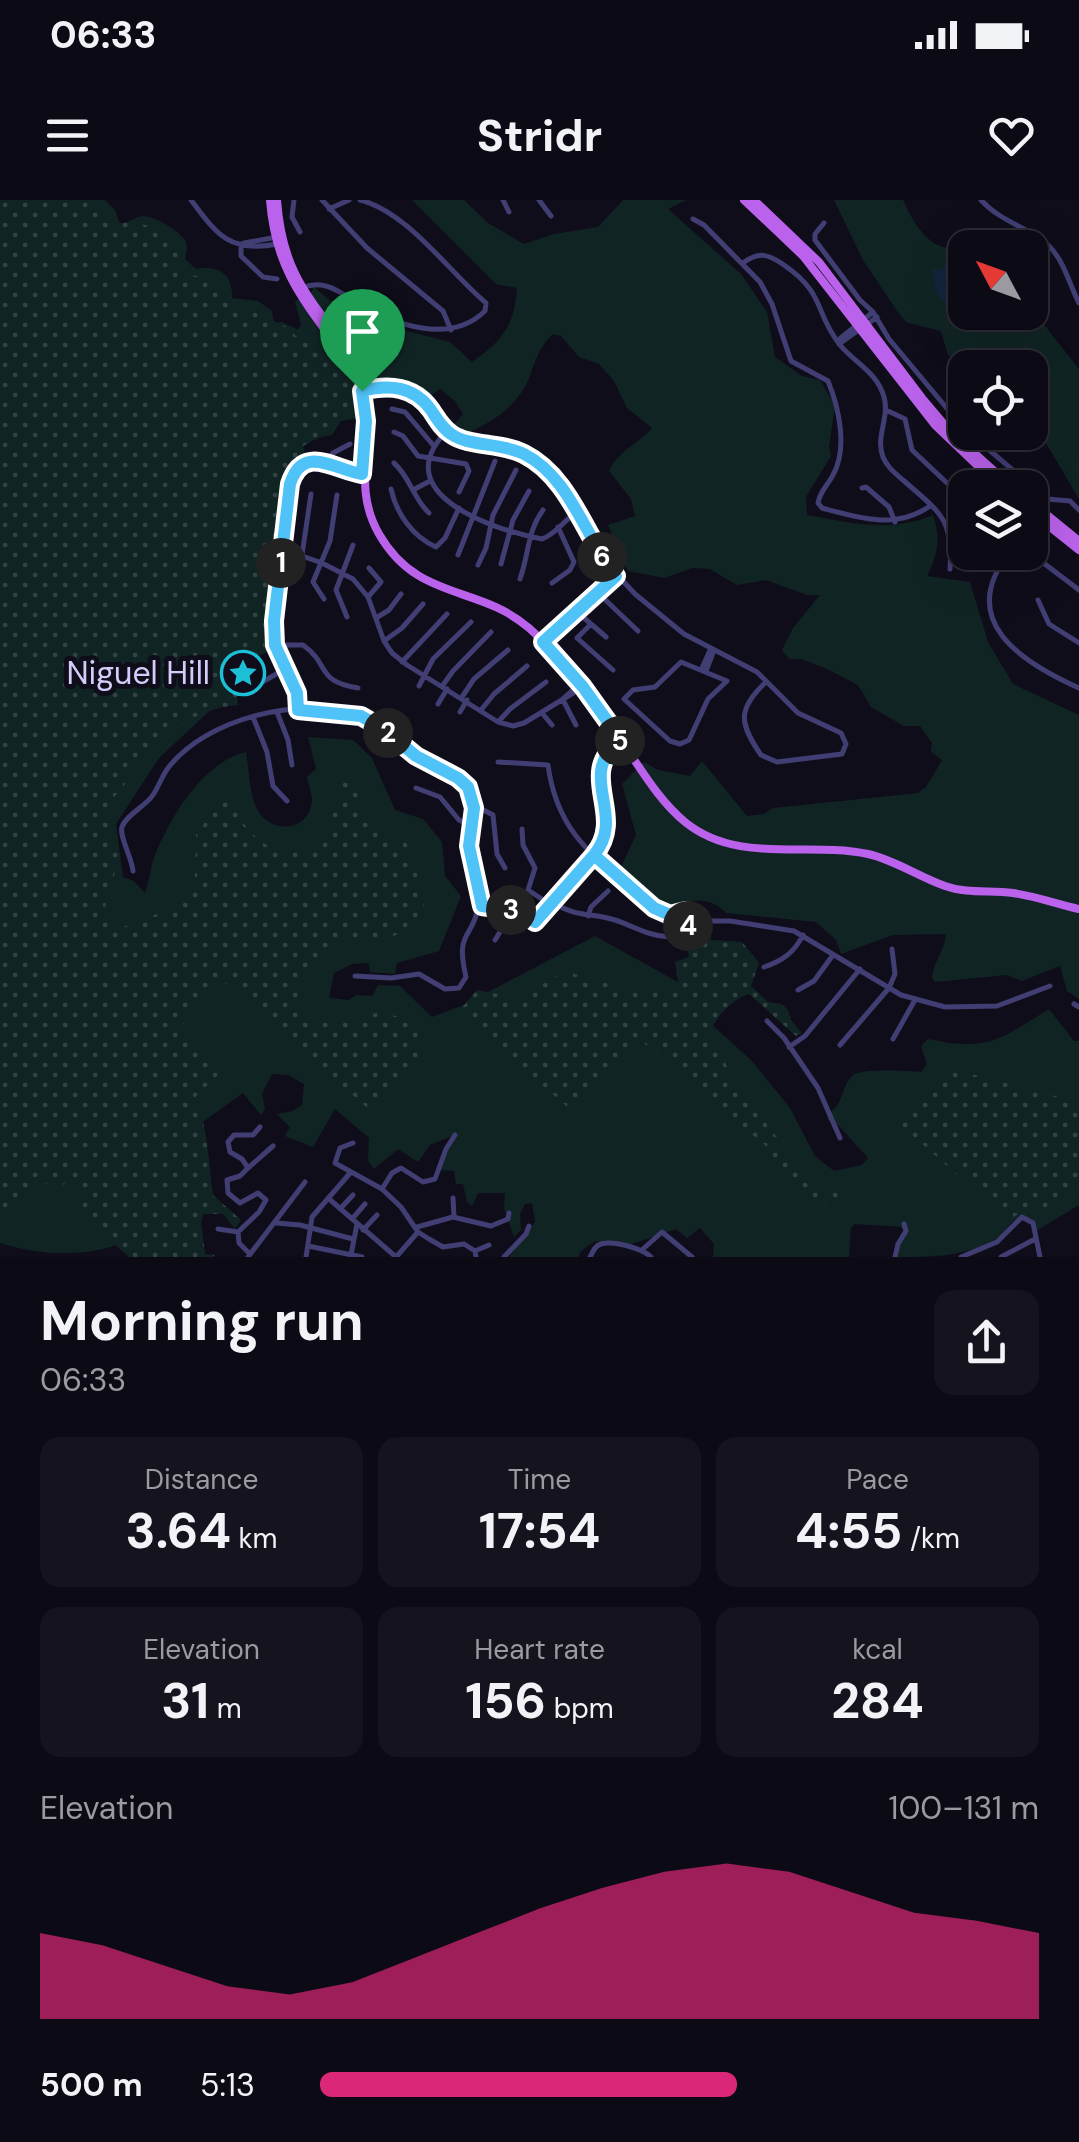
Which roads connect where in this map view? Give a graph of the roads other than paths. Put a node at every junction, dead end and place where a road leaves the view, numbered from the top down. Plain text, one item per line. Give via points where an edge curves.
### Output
1 (191, 200) edge
2 (274, 200) edge
3 (294, 200) edge
4 (322, 200) edge
5 (348, 200) edge
6 (360, 200) edge
7 (503, 200) edge
8 (539, 200) edge
9 (744, 200) edge
10 (754, 200) edge
11 (980, 200) edge
12 (329, 209) junction
13 (509, 212) dead end
14 (551, 216) dead end
15 (693, 218) dead end
16 (824, 223) dead end
17 (300, 232) dead end
18 (278, 240) junction
19 (240, 244) junction
20 (743, 263) junction
21 (277, 279) dead end
22 (299, 289) junction
23 (1079, 303) edge
24 (875, 314) junction
25 (861, 325) junction
26 (451, 330) junction
27 (838, 342) junction
28 (362, 391) junction
29 (392, 410) dead end
30 (948, 410) edge
31 (888, 411) junction
32 (447, 431) junction
33 (394, 432) dead end
34 (350, 444) dead end
35 (434, 444) junction
36 (989, 450) edge
37 (428, 456) junction
38 (327, 462) junction
39 (495, 462) dead end
40 (394, 463) dead end
41 (516, 470) dead end
42 (982, 470) edge
43 (993, 470) edge
44 (362, 474) junction
45 (430, 481) junction
46 (948, 484) edge
47 (862, 488) dead end
48 (391, 489) dead end
49 (412, 490) junction
50 (459, 492) dead end
51 (529, 492) dead end
52 (311, 494) dead end
53 (336, 496) dead end
54 (930, 506) junction
55 (459, 508) junction
56 (543, 510) dead end
57 (1079, 510) edge
58 (576, 512) junction
59 (428, 514) dead end
60 (474, 516) junction
61 (1048, 517) edge
62 (895, 522) junction
63 (491, 523) junction
64 (1048, 525) edge
65 (948, 526) edge
66 (558, 527) junction
67 (510, 530) junction
68 (528, 536) junction
69 (353, 545) dead end
70 (1079, 545) edge
71 (282, 549) junction
72 (458, 555) dead end
73 (302, 556) junction
74 (322, 563) junction
75 (478, 564) dead end
76 (501, 564) dead end
77 (1048, 566) edge
78 (370, 568) dead end
79 (996, 570) edge
80 (342, 572) junction
81 (616, 576) junction
82 (520, 578) dead end
83 (552, 583) dead end
84 (1079, 590) edge
85 (597, 592) junction
86 (401, 594) dead end
87 (368, 597) junction
88 (324, 599) dead end
89 (1038, 600) dead end
90 (424, 604) dead end
91 (576, 610) junction
92 (447, 614) dead end
93 (347, 617) dead end
94 (376, 618) junction
95 (471, 622) dead end
96 (590, 625) junction
97 (638, 631) dead end
98 (491, 632) dead end
99 (606, 637) dead end
100 (384, 641) junction
101 (543, 642) junction
102 (1079, 643) edge
103 (275, 645) junction
104 (712, 649) junction
105 (508, 650) dead end
106 (402, 662) junction
107 (527, 666) dead end
108 (287, 668) junction
109 (614, 670) dead end
110 (703, 670) junction
111 (424, 674) junction
112 (546, 682) dead end
113 (766, 682) junction
114 (256, 685) dead end
115 (419, 686) dead end
116 (582, 686) junction
117 (446, 687) junction
118 (358, 688) dead end
119 (1079, 688) edge
120 (464, 698) junction
121 (562, 700) junction
122 (438, 704) dead end
123 (298, 710) junction
124 (482, 710) junction
125 (276, 712) junction
126 (460, 712) dead end
127 (542, 713) junction
128 (253, 717) junction
129 (498, 722) junction
130 (552, 725) dead end
131 (576, 725) dead end
132 (621, 740) junction
133 (498, 762) dead end
134 (292, 765) dead end
135 (416, 788) dead end
136 (287, 801) dead end
137 (474, 804) junction
138 (472, 826) junction
139 (522, 829) dead end
140 (594, 855) junction
141 (505, 868) dead end
142 (133, 871) dead end
143 (608, 891) dead end
144 (479, 903) junction
145 (552, 903) junction
146 (1079, 909) edge
147 (511, 910) junction
148 (670, 915) junction
149 (588, 916) junction
150 (695, 921) junction
151 (803, 936) junction
152 (669, 937) dead end
153 (495, 940) dead end
154 (892, 949) dead end
155 (833, 955) junction
156 (764, 967) dead end
157 (860, 969) junction
158 (355, 976) dead end
159 (1050, 986) dead end
160 (890, 988) junction
161 (798, 990) dead end
162 (916, 1000) junction
163 (768, 1021) dead end
164 (893, 1039) dead end
165 (840, 1045) dead end
166 (789, 1047) junction
167 (260, 1128) dead end
168 (454, 1135) dead end
169 (840, 1138) dead end
170 (353, 1143) dead end
171 (272, 1146) dead end
172 (248, 1168) junction
173 (350, 1172) junction
174 (305, 1182) dead end
175 (382, 1189) junction
176 (353, 1195) dead end
177 (328, 1198) junction
178 (453, 1198) dead end
179 (365, 1204) dead end
180 (340, 1209) junction
181 (509, 1213) dead end
182 (377, 1215) dead end
183 (454, 1217) junction
184 (354, 1221) junction
185 (276, 1223) junction
186 (904, 1224) dead end
187 (530, 1226) dead end
188 (218, 1229) dead end
189 (310, 1229) junction
190 (363, 1230) junction
191 (418, 1230) junction
192 (238, 1232) junction
193 (353, 1239) junction
194 (1035, 1239) junction
195 (489, 1245) dead end
196 (308, 1246) junction
197 (628, 1248) junction
198 (642, 1249) junction
199 (476, 1254) edge
200 (250, 1256) edge
201 (351, 1256) edge
202 (306, 1257) edge
203 (362, 1257) edge
204 (396, 1257) edge
205 (504, 1257) edge
206 (590, 1257) edge
207 (627, 1257) edge
208 (652, 1257) edge
209 (692, 1257) edge
210 (895, 1257) edge
211 (961, 1257) edge
212 (1001, 1257) edge
213 (1040, 1257) edge

1 - 19 street via 216,232
2 - 18 main road
3 - 17 street via 292,217
4 - 12 street
5 - 12 street
6 - 26 street via 428,245 487,307
7 - 13 street
8 - 14 street
9 - 25 main road via 794,246
10 - 25 main road via 808,250
11 - 23 street via 1049,246
12 - 26 street via 443,311
15 - 20 street
16 - 24 street via 816,240
18 - 19 street
18 - 22 main road
19 - 21 street via 240,256
20 - 27 street via 766,254 798,274
20 - 62 street via 772,304 790,360 828,381 836,401 840,460 818,503
22 - 26 street via 330,286 385,316
22 - 28 main road via 344,352
24 - 25 street
24 - 30 street
25 - 27 street
25 - 42 main road via 935,425
25 - 43 main road via 950,431
27 - 31 street via 875,378
28 - 32 street via 406,390
28 - 44 main road
29 - 35 street via 405,412
31 - 46 street via 905,419 912,450
31 - 54 street via 881,454
32 - 35 street
32 - 58 street via 527,455 556,479
33 - 37 street via 413,452
34 - 38 street
35 - 37 street
36 - 57 street via 1047,499 1070,501
37 - 45 street
37 - 50 street via 466,464
38 - 44 street
38 - 71 street via 308,463 291,478
39 - 60 street
40 - 49 street
41 - 63 street
44 - 101 main road via 371,518 402,564 437,587 505,612
45 - 49 street
45 - 55 street
47 - 62 street via 889,507
48 - 55 street via 408,525 431,545 441,544
49 - 59 street
51 - 67 street
52 - 73 street
53 - 74 street
54 - 62 street
54 - 65 street
55 - 60 street
56 - 68 street
58 - 66 street
58 - 81 street
60 - 63 street
60 - 72 street
61 - 70 main road
63 - 67 street
63 - 75 street
64 - 70 main road
66 - 68 street via 547,538
66 - 83 street via 574,562
67 - 68 street
67 - 76 street
68 - 82 street
69 - 80 street
71 - 73 street
71 - 103 street
73 - 74 street
74 - 80 street
74 - 88 street via 313,582
77 - 84 street
78 - 87 street via 381,582
79 - 119 street via 989,591 997,629 1025,660
80 - 87 street
80 - 93 street via 336,590
81 - 85 street
81 - 104 street via 668,622
85 - 91 street
85 - 97 street
86 - 94 street
87 - 94 street
89 - 102 street via 1049,624
90 - 100 street
91 - 96 street
91 - 101 street
92 - 106 street
94 - 100 street
95 - 111 street
96 - 99 street
96 - 109 street via 577,638
98 - 117 street via 452,671
100 - 106 street
101 - 116 main road
103 - 108 street
103 - 118 street via 303,645 330,680
104 - 110 street
104 - 113 street
105 - 120 street via 474,679
106 - 111 street
107 - 124 street
108 - 114 street
108 - 123 street
110 - 110 street via 727,681 680,744 626,703 634,690 655,687 681,662
111 - 115 street
111 - 117 street
112 - 129 street
113 - 113 street via 743,710 765,759 842,754 841,732 798,713
116 - 121 street
116 - 132 main road
117 - 120 street
117 - 122 street
120 - 124 street
120 - 126 street
121 - 127 street
121 - 131 street
123 - 125 street
123 - 137 street via 361,716 458,778
124 - 129 street
125 - 128 street
125 - 134 street
127 - 129 street via 516,726
127 - 130 street
128 - 136 street via 273,786
128 - 142 street via 195,743 122,825
132 - 140 street via 600,771 608,827
132 - 146 main road via 672,809 716,840 866,854 947,887
133 - 140 street via 548,765 569,831
135 - 138 street via 440,797
137 - 138 street
137 - 141 street via 492,815
138 - 144 street
139 - 145 street via 535,868 528,890
140 - 145 street
140 - 148 street
143 - 149 street
144 - 147 street
144 - 158 street via 460,948 466,977 459,988 446,989 419,974
145 - 147 street via 533,921
145 - 149 street
147 - 153 street
148 - 150 street via 686,911
148 - 150 street via 683,928
149 - 152 street
150 - 151 street via 761,925
151 - 155 street
151 - 156 street via 780,962
154 - 160 street
155 - 157 street
155 - 161 street
157 - 160 street
157 - 166 street
159 - 162 street via 985,1009
160 - 162 street
160 - 165 street
162 - 164 street
163 - 166 street
166 - 169 street via 818,1088
167 - 172 street via 228,1142
168 - 175 street via 435,1178 424,1182 401,1168
170 - 173 street via 334,1160
171 - 172 street
172 - 192 street via 228,1179 226,1189 240,1203 258,1194 266,1200
173 - 175 street
173 - 177 street
174 - 185 street
175 - 191 street
176 - 180 street
177 - 180 street
177 - 189 street
178 - 183 street
179 - 184 street
180 - 184 street
181 - 183 street via 491,1226
182 - 190 street
183 - 191 street
184 - 190 street
184 - 193 street
185 - 189 street
185 - 200 street
186 - 210 street
187 - 205 street
188 - 192 street
189 - 193 street
189 - 196 street
190 - 204 street
191 - 199 street via 443,1246 462,1244
191 - 204 street
192 - 200 street
193 - 201 street
194 - 211 street via 1033,1223 1022,1218 997,1242
194 - 212 street
194 - 213 street
195 - 199 street
196 - 201 street
196 - 202 street
197 - 198 street
197 - 206 street via 600,1244
197 - 207 street
198 - 208 street
198 - 209 street via 662,1232
201 - 203 street

